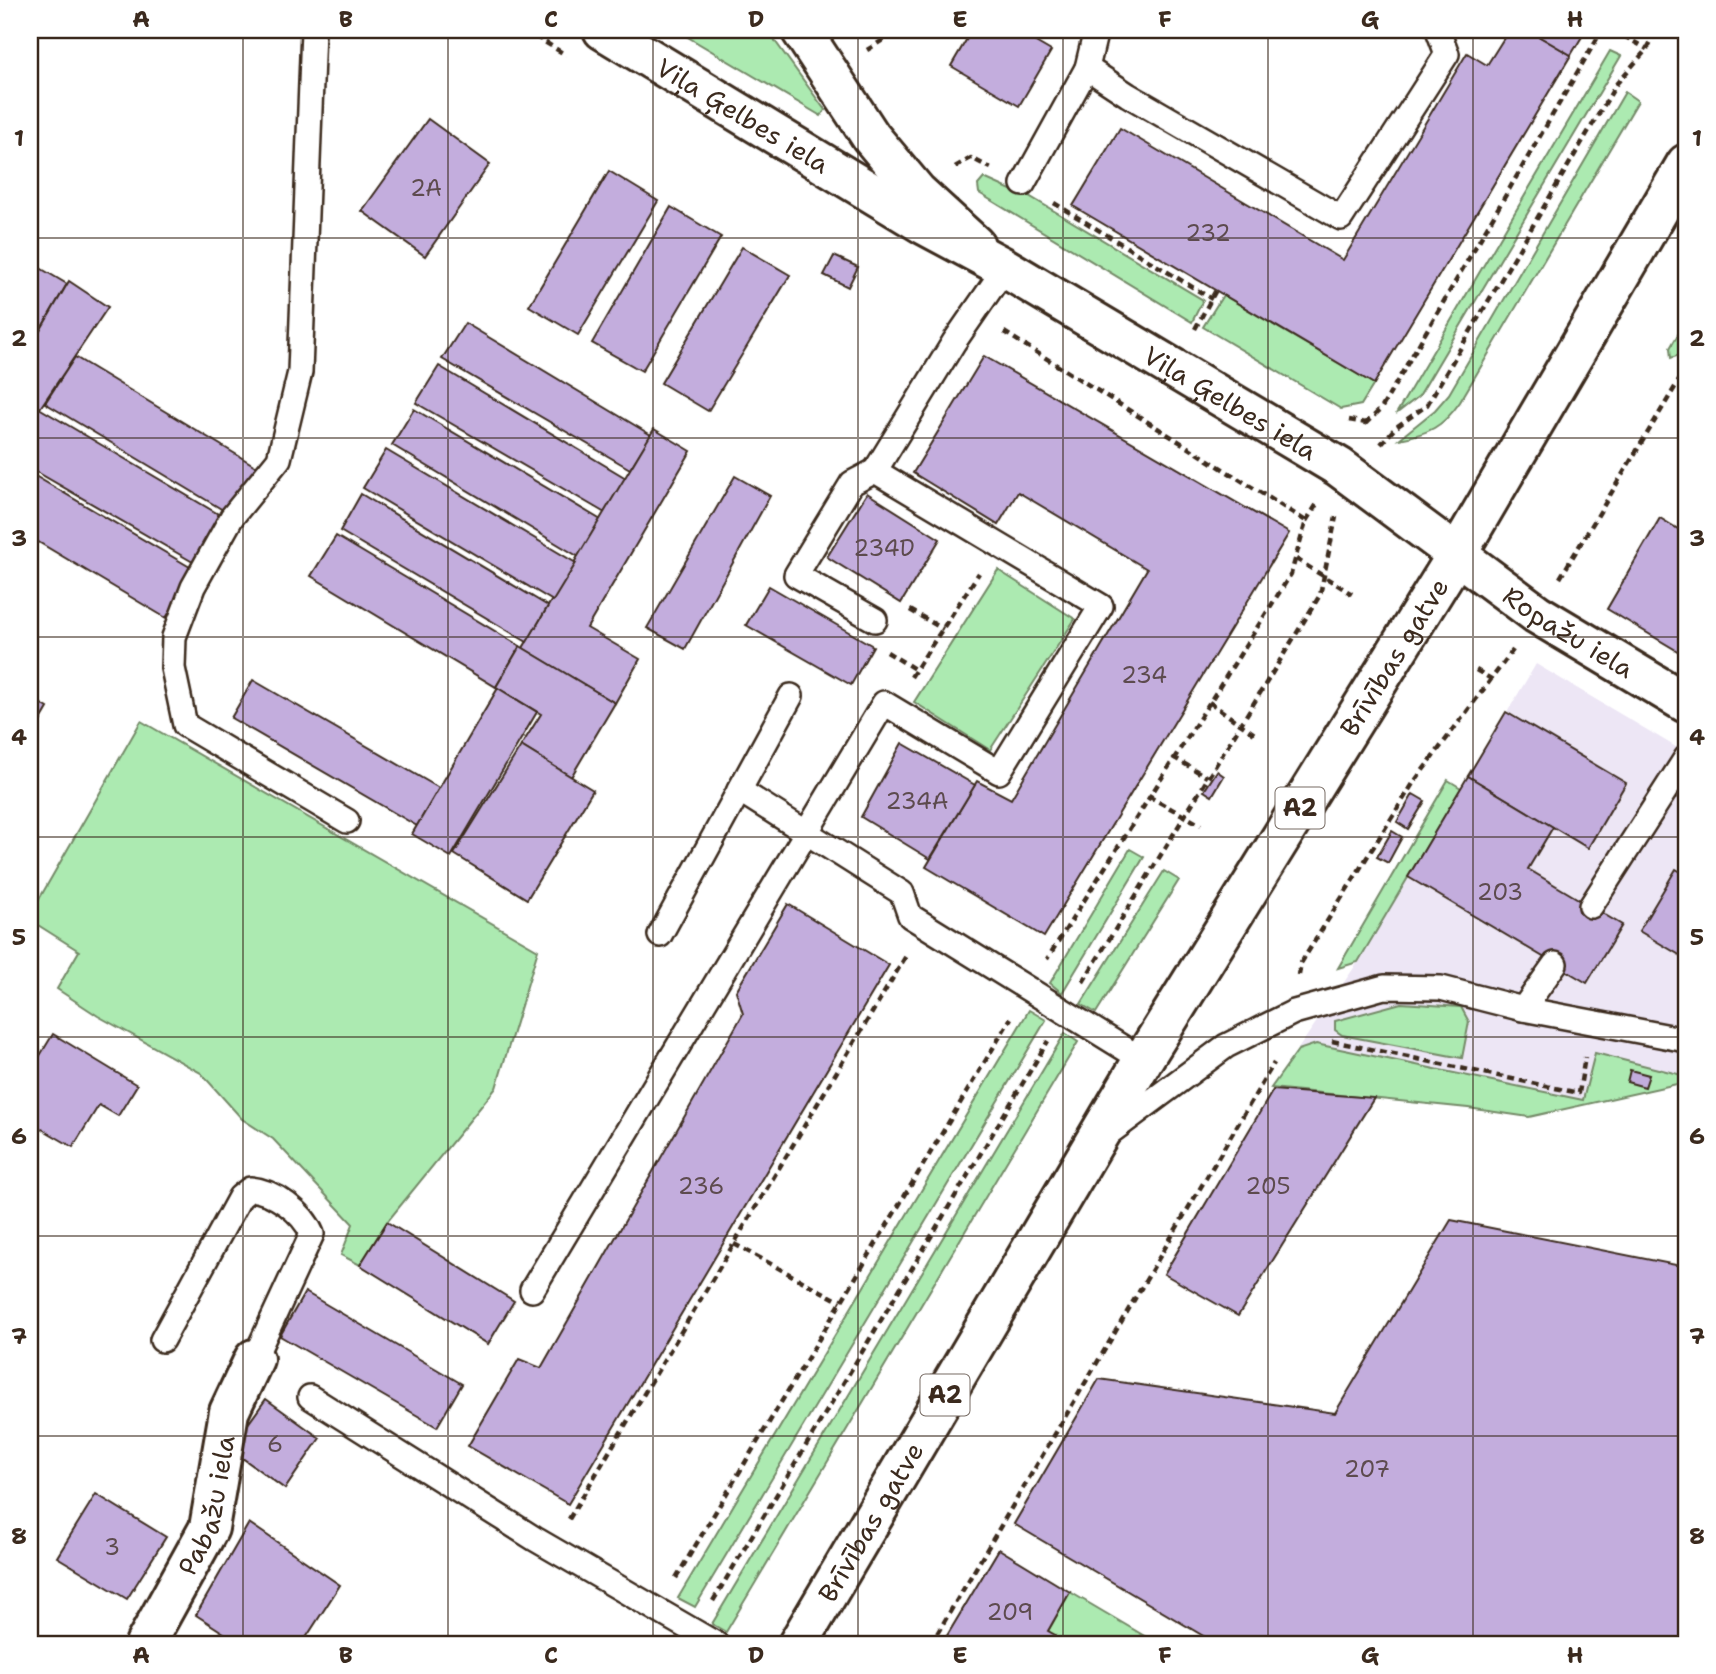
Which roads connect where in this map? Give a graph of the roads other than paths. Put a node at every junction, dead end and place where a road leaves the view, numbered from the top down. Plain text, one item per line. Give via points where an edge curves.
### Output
1 (313, 30) edge
2 (603, 30) edge
3 (801, 30) edge
4 (1096, 30) edge
5 (1438, 30) edge
6 (1087, 68) junction
7 (1686, 164) edge
8 (1023, 184) road end
9 (1000, 265) junction
10 (875, 471) junction
11 (1456, 556) junction
12 (875, 621) dead end
13 (791, 696) dead end
14 (1686, 704) edge
15 (1683, 770) edge
16 (739, 790) junction
17 (347, 821) dead end
18 (808, 833) junction
19 (1591, 906) dead end
20 (660, 935) dead end
21 (1555, 964) dead end
22 (1523, 1009) junction
23 (1685, 1038) edge
24 (1143, 1060) junction
25 (1093, 1145) junction
26 (532, 1290) dead end
27 (162, 1340) dead end
28 (254, 1359) joint
29 (310, 1397) dead end
30 (145, 1644) edge
31 (716, 1644) edge
32 (798, 1644) edge

1 - 17 lane via 300,372 279,459 232,517 192,587 174,637 173,668 185,725
2 - 9 main road, Viļa Ģelbes iela via 923,224
3 - 9 main road, Viļa Ģelbes iela via 879,146 917,192
4 - 6 lane
5 - 6 lane via 1447,54 1341,218
6 - 8 lane
7 - 11 main road, Brīvības gatve / A2
9 - 10 lane
9 - 11 main road, Viļa Ģelbes iela via 1339,467
10 - 12 lane via 852,483 796,575
10 - 18 lane via 1101,606 999,772 884,703
11 - 14 main road, Ropažu iela via 1537,614
11 - 24 main road, Brīvības gatve / A2
13 - 16 lane
15 - 19 lane
16 - 18 lane
16 - 20 lane
18 - 24 lane via 902,893 910,916
18 - 26 lane
21 - 22 lane
22 - 23 lane, Brīvības gatve
22 - 25 lane, Brīvības gatve via 1441,988 1384,987 1294,1012 1226,1046
24 - 25 main road, Brīvības gatve / A2
25 - 32 main road, Brīvības gatve / A2
27 - 28 lane via 240,1197 250,1189 261,1190 307,1220 313,1234
28 - 30 main road, Pabažu iela via 229,1412 209,1528
29 - 31 lane via 551,1548

